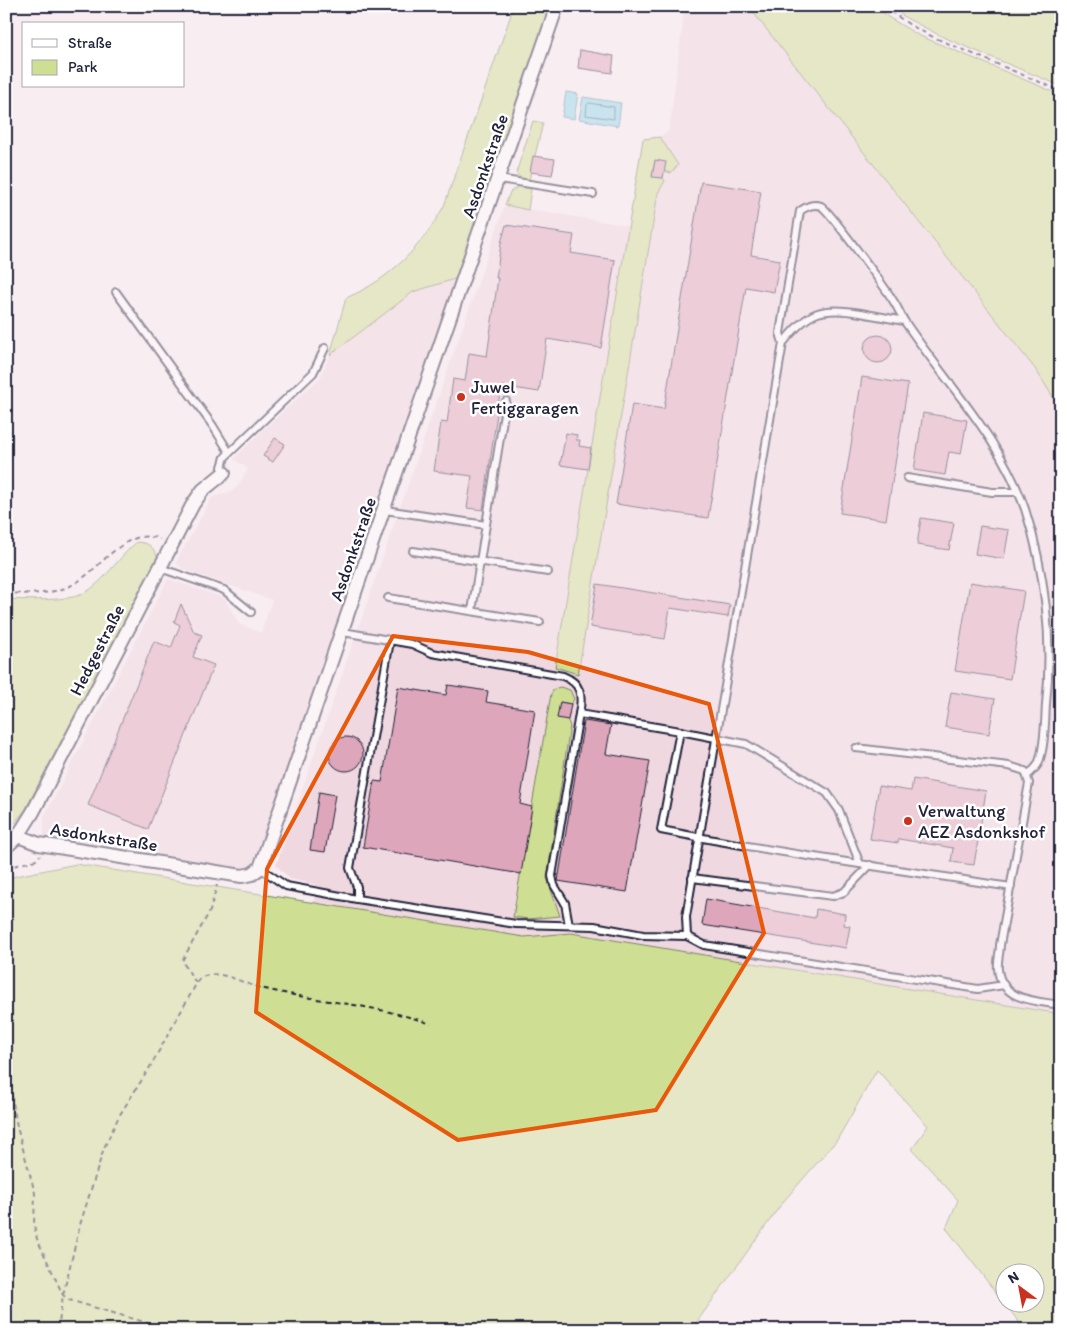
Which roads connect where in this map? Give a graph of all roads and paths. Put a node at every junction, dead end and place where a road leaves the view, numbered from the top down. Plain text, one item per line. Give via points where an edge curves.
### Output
1 (558, 6) edge
2 (884, 6) edge
3 (1061, 91) edge
4 (499, 179) junction
5 (593, 194) dead end
6 (116, 292) dead end
7 (904, 321) junction
8 (783, 343) junction
9 (325, 348) dead end
10 (506, 401) dead end
11 (229, 452) junction
12 (224, 472) joint
13 (907, 478) dead end
14 (1017, 492) junction
15 (385, 510) junction
16 (486, 525) junction
17 (172, 543) junction
18 (413, 551) dead end
19 (480, 562) junction
20 (160, 568) junction
21 (548, 572) dead end
22 (6, 593) edge
23 (388, 598) dead end
24 (472, 611) junction
25 (251, 612) dead end
26 (540, 622) dead end
27 (343, 632) junction
28 (390, 640) junction
29 (580, 714) junction
30 (680, 731) junction
31 (716, 738) junction
32 (856, 748) dead end
33 (1028, 775) junction
34 (18, 836) junction
35 (699, 837) junction
36 (42, 844) junction
37 (6, 847) edge
38 (860, 864) junction
39 (870, 865) junction
40 (6, 868) edge
41 (260, 868) junction
42 (219, 873) junction
43 (692, 878) junction
44 (1011, 887) junction
45 (357, 899) junction
46 (569, 925) junction
47 (687, 936) junction
48 (196, 984) junction
49 (1004, 985) junction
50 (1061, 1005) edge
51 (431, 1024) dead end
52 (6, 1059) edge
53 (63, 1295) junction
54 (58, 1330) edge
55 (164, 1330) edge

1 - 4 street, Asdonkstraße
2 - 3 path via 933,37
4 - 5 lane
4 - 15 street, Asdonkstraße
6 - 11 lane via 214,426
7 - 8 lane via 826,309 795,328
7 - 8 lane via 895,302 828,213 820,206 808,205 800,211 780,333
7 - 14 lane via 974,414
8 - 31 lane
9 - 11 lane via 313,373
10 - 16 lane
11 - 12 lane via 223,462
12 - 17 street, Hedgestraße via 193,504
13 - 14 lane via 992,492
14 - 33 lane via 1036,546 1046,624 1048,688 1042,742 1038,763
15 - 16 lane
15 - 27 street, Asdonkstraße
16 - 19 lane
17 - 20 street, Hedgestraße
17 - 22 path via 150,535 138,536 69,587 37,593
18 - 19 lane
19 - 21 lane
19 - 24 lane
20 - 25 lane via 224,590
20 - 34 street, Hedgestraße
23 - 24 lane
24 - 26 lane
27 - 28 lane
27 - 41 street, Asdonkstraße
28 - 29 lane via 432,653 570,679 580,689
28 - 45 lane via 350,868 357,887
29 - 30 lane
29 - 46 lane via 552,876 565,903
30 - 31 lane
30 - 35 lane via 661,830
31 - 35 lane
31 - 38 lane via 755,748 827,793 839,810
32 - 33 lane via 1009,766
33 - 44 lane via 1025,814
34 - 36 street, Asdonkstraße
34 - 37 street, Hedgestraße
35 - 38 lane
35 - 43 lane
36 - 40 path via 36,860
36 - 42 street, Asdonkstraße
38 - 39 lane
39 - 43 lane via 844,892 833,896
39 - 44 lane
41 - 42 street, Asdonkstraße via 247,876
41 - 45 lane via 286,886
42 - 48 path via 210,911 182,960
43 - 47 lane via 686,917
44 - 49 lane via 998,970
45 - 46 lane via 516,924
46 - 47 lane via 643,935
47 - 49 lane via 704,946 958,986 978,989
48 - 51 path via 203,976 217,974 259,988 360,1006
48 - 53 path via 119,1116 104,1148
49 - 50 lane via 1020,998
52 - 53 path via 17,1127 35,1193 37,1239
53 - 54 path
53 - 55 path via 69,1300

